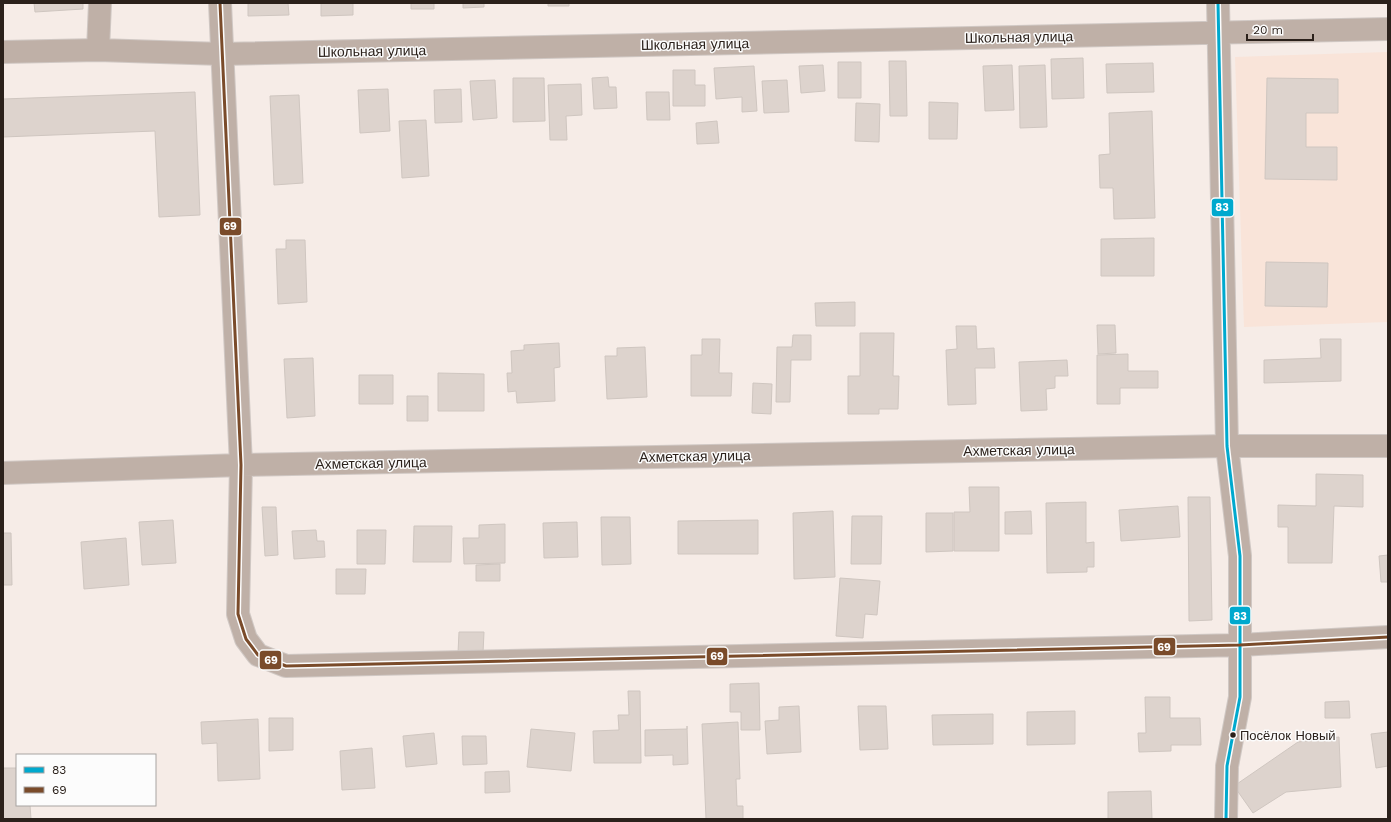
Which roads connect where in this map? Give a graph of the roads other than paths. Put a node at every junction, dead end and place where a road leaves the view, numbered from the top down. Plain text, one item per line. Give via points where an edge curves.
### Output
1 (100, 3) edge
2 (220, 3) edge
3 (1218, 3) edge
4 (1388, 29) edge
5 (1219, 32) junction
6 (98, 50) junction
7 (3, 52) edge
8 (222, 54) junction
9 (1227, 446) junction
10 (1388, 446) edge
11 (241, 465) junction
12 (3, 473) edge
13 (1388, 637) edge
14 (1240, 645) junction
15 (1226, 819) edge

1 - 6 street
2 - 8 street
3 - 5 street
4 - 5 street, Школьная улица
5 - 8 street, Школьная улица
5 - 9 street
6 - 7 street, Школьная улица
6 - 8 street, Школьная улица
8 - 11 street
9 - 10 street, Ахметская улица
9 - 11 street, Ахметская улица
9 - 14 street via 1240,556
11 - 12 street, Ахметская улица
11 - 14 street via 238,614 246,639 258,655 286,666
13 - 14 street
14 - 15 street via 1240,697 1227,766

